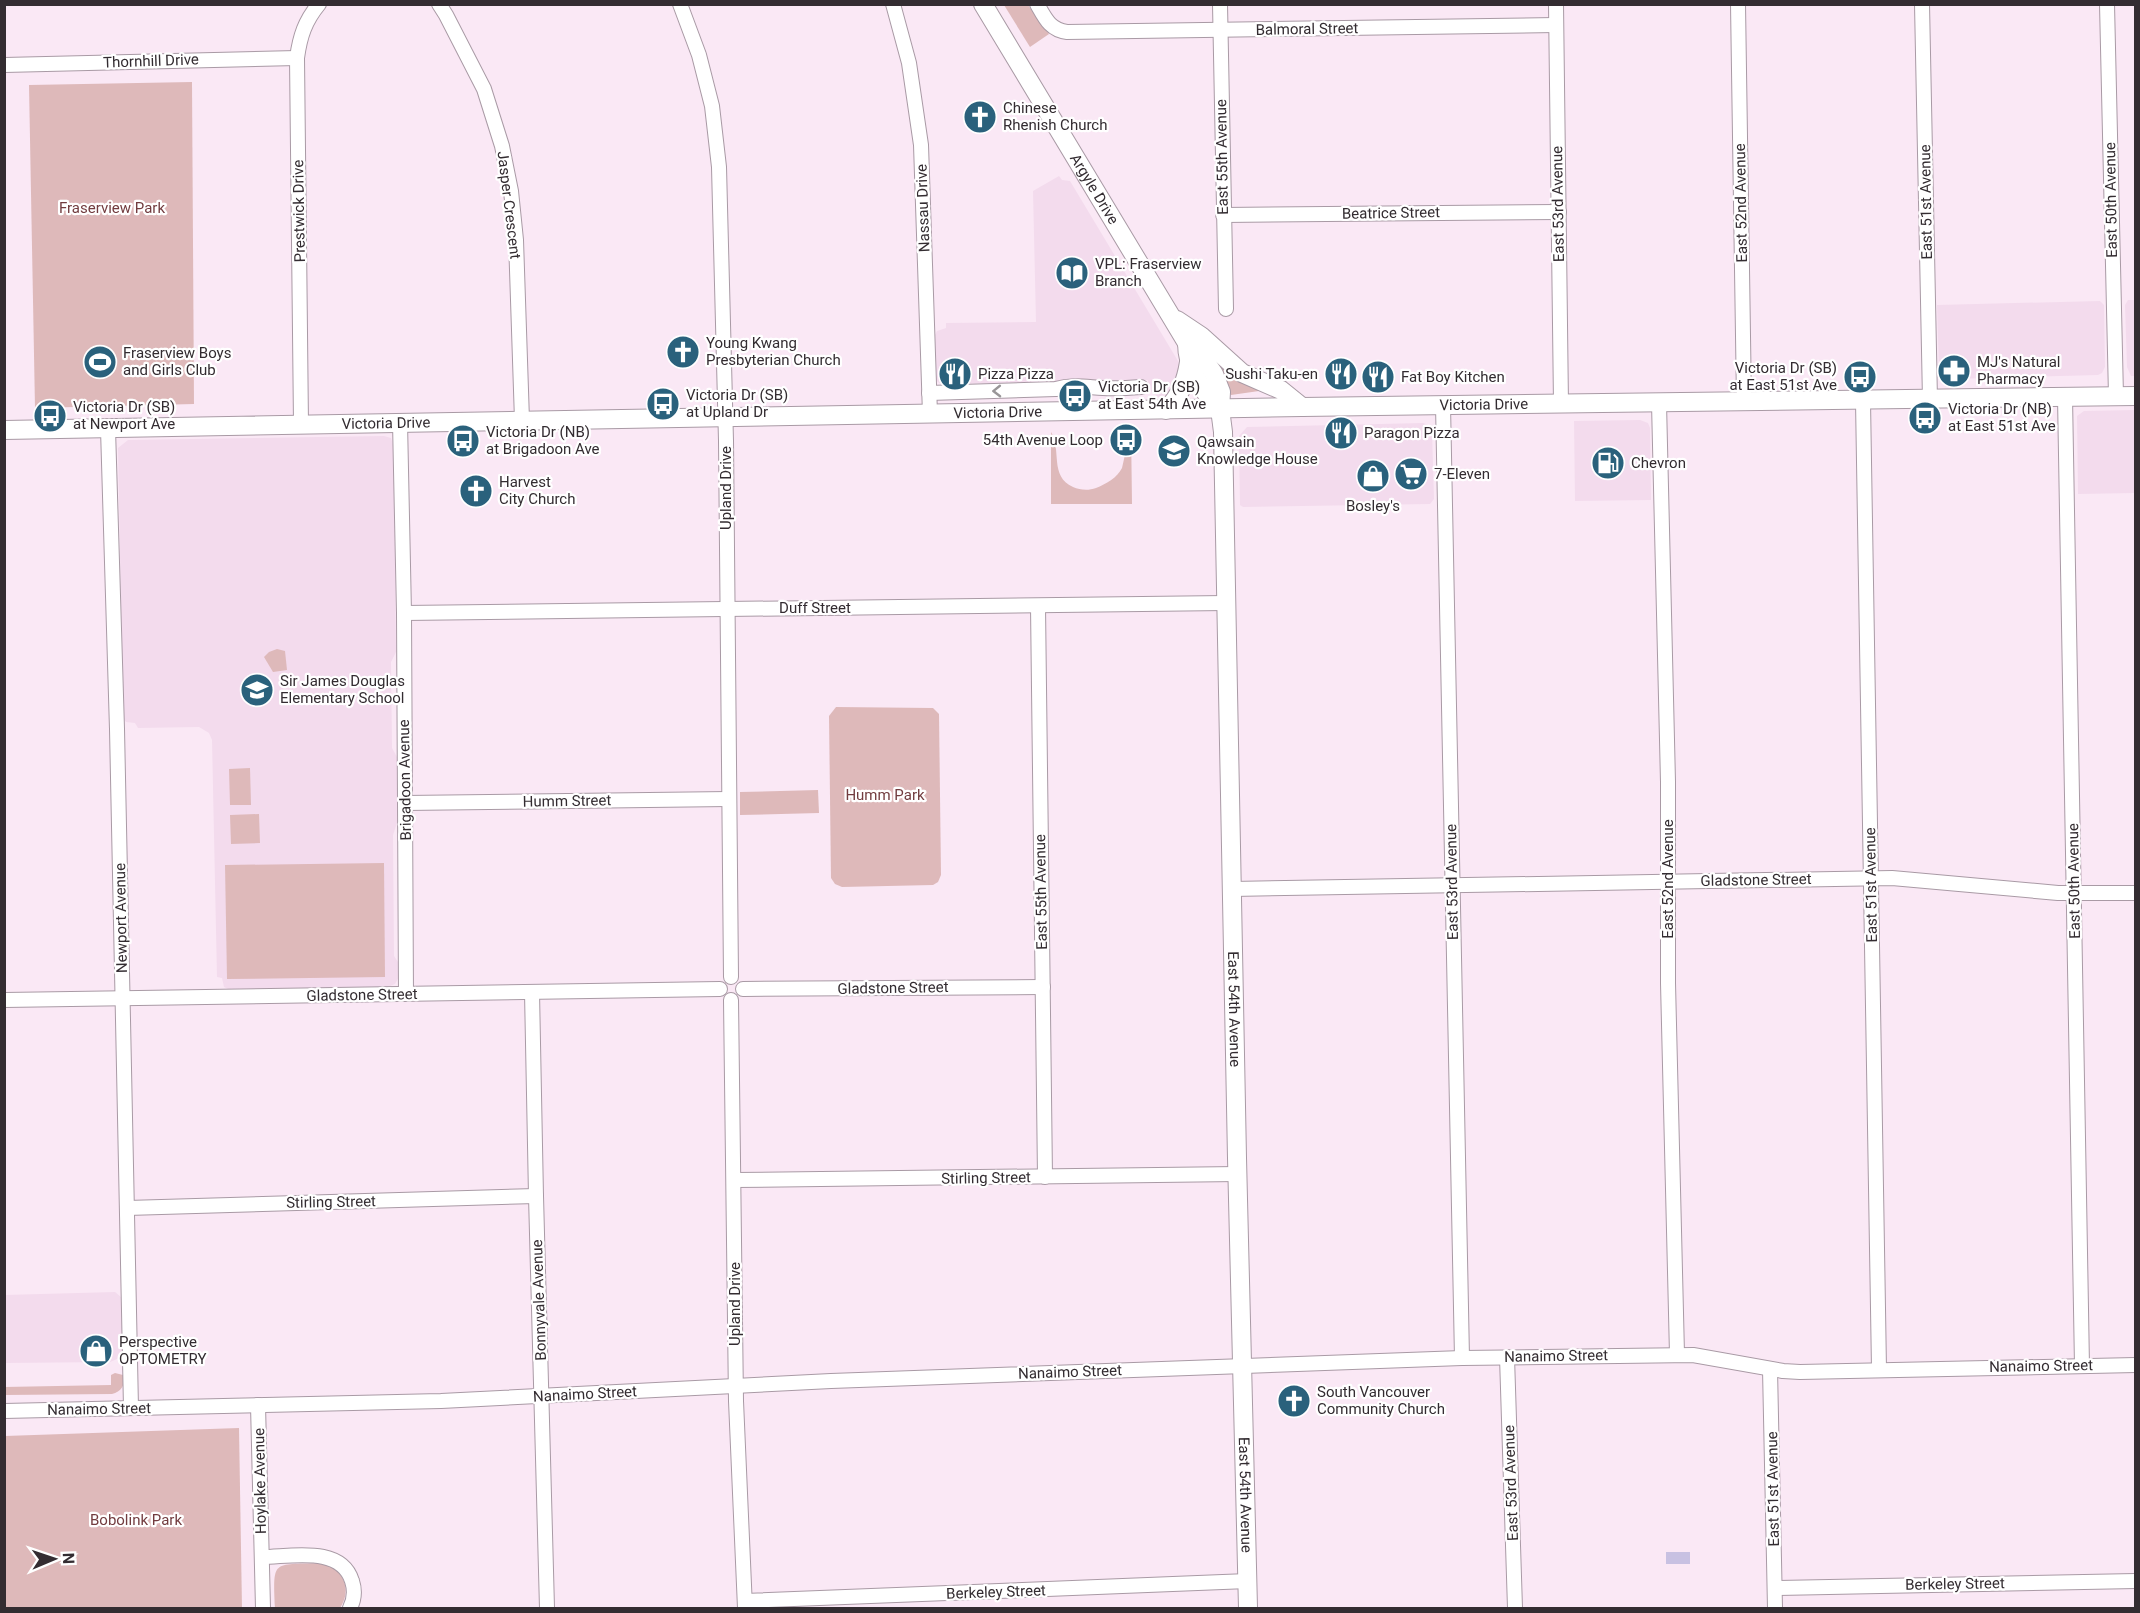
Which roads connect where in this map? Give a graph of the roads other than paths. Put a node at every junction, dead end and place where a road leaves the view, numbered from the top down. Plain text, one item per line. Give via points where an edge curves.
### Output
1 (319, 4) edge
2 (439, 4) edge
3 (680, 4) edge
4 (893, 4) edge
5 (983, 4) edge
6 (1037, 4) edge
7 (1220, 4) edge
8 (1556, 4) edge
9 (1738, 4) edge
10 (1922, 4) edge
11 (2107, 4) edge
12 (1556, 25) junction
13 (1220, 30) junction
14 (297, 58) junction
15 (4, 65) edge
16 (1559, 212) junction
17 (1223, 215) junction
18 (1226, 309) dead end
19 (1174, 318) junction
20 (1187, 343) junction
21 (1189, 362) junction
22 (1142, 387) dead end
23 (1056, 389) junction
24 (929, 393) junction
25 (2116, 396) junction
26 (2136, 396) edge
27 (2065, 397) junction
28 (1930, 400) junction
29 (1863, 401) junction
30 (1744, 402) junction
31 (1659, 403) junction
32 (1562, 404) junction
33 (1443, 405) junction
34 (1302, 407) junction
35 (1166, 410) junction
36 (1220, 410) junction
37 (1057, 411) junction
38 (930, 414) junction
39 (726, 417) junction
40 (522, 420) junction
41 (400, 422) junction
42 (301, 424) junction
43 (108, 429) junction
44 (4, 430) edge
45 (1226, 603) junction
46 (1038, 606) junction
47 (727, 609) junction
48 (404, 613) junction
49 (729, 799) junction
50 (405, 803) junction
51 (1871, 878) junction
52 (1669, 882) junction
53 (1452, 886) junction
54 (1232, 889) junction
55 (2136, 893) edge
56 (2074, 894) junction
57 (731, 977) junction
58 (1043, 987) junction
59 (720, 989) junction
60 (743, 989) junction
61 (532, 992) junction
62 (406, 994) junction
63 (122, 998) junction
64 (4, 1000) edge
65 (731, 1000) junction
66 (1238, 1174) junction
67 (1045, 1177) junction
68 (734, 1180) junction
69 (536, 1196) junction
70 (127, 1208) junction
71 (1677, 1354) junction
72 (1462, 1358) junction
73 (1507, 1358) junction
74 (2136, 1365) edge
75 (1242, 1366) junction
76 (2082, 1366) junction
77 (1770, 1369) junction
78 (1879, 1369) junction
79 (736, 1385) junction
80 (542, 1396) junction
81 (258, 1405) junction
82 (131, 1408) junction
83 (4, 1411) edge
84 (262, 1557) junction
85 (1248, 1581) junction
86 (2136, 1581) edge
87 (1775, 1588) junction
88 (926, 1601) edge
89 (745, 1605) edge
90 (263, 1608) edge
91 (350, 1608) edge
92 (548, 1608) edge
93 (1248, 1608) edge
94 (1515, 1608) edge
95 (1775, 1608) edge

1 - 14 street, Prestwick Drive via 300,36
2 - 40 street, Jasper Crescent via 484,89 511,191
3 - 39 street, Upland Drive via 712,106 719,167
4 - 24 street, Nassau Drive via 909,63 921,145
5 - 19 street, Argyle Drive
6 - 13 street, Balmoral Street via 1049,25 1058,31
7 - 13 street, East 55th Avenue
8 - 12 street, East 53rd Avenue
9 - 30 street, East 52nd Avenue
10 - 28 street, East 51st Avenue
11 - 25 street, East 50th Avenue
12 - 13 street, Balmoral Street
12 - 16 street, East 53rd Avenue
13 - 17 street, East 55th Avenue
14 - 15 street, Thornhill Drive
14 - 42 street, Prestwick Drive
16 - 17 street, Beatrice Street
16 - 32 street, East 53rd Avenue
17 - 18 street, East 55th Avenue
19 - 20 street, Argyle Drive
19 - 34 street via 1242,373 1281,390
20 - 21 street, Argyle Drive
20 - 36 street, Argyle Drive via 1200,352 1214,374 1221,392
21 - 35 street via 1182,390
21 - 36 street, Argyle Drive via 1205,393
22 - 23 street
23 -> 24 street
23 - 37 street
24 - 38 street, Nassau Drive
25 - 26 street, Victoria Drive
25 - 27 street, Victoria Drive
27 - 28 street, Victoria Drive
27 - 56 street, East 50th Avenue
28 - 29 street, Victoria Drive
29 - 30 street, Victoria Drive
29 - 51 street, East 51st Avenue
30 - 31 street, Victoria Drive
31 - 32 street, Victoria Drive
31 - 52 street, East 52nd Avenue
32 - 33 street, Victoria Drive
33 - 34 street, Victoria Drive
33 - 53 street, East 53rd Avenue
34 - 36 street, Victoria Drive
35 - 36 street, Victoria Drive
35 - 37 street, Victoria Drive
36 - 45 street, East 54th Avenue
37 - 38 street, Victoria Drive
38 - 39 street, Victoria Drive
39 - 40 street, Victoria Drive
39 - 47 street, Upland Drive
40 - 41 street, Victoria Drive
41 - 42 street, Victoria Drive
41 - 48 street, Brigadoon Avenue
42 - 43 street, Victoria Drive
43 - 44 street, Victoria Drive
43 - 63 street, Newport Avenue
45 - 46 street, Duff Street
45 - 54 street, East 54th Avenue
46 - 47 street, Duff Street
46 - 58 street, East 55th Avenue
47 - 48 street, Duff Street
47 - 49 street, Upland Drive
48 - 50 street, Brigadoon Avenue
49 - 50 street, Humm Street
49 - 57 street, Upland Drive
50 - 62 street, Brigadoon Avenue
51 - 52 street, Gladstone Street
51 - 56 street, Gladstone Street
51 - 78 street, East 51st Avenue
52 - 53 street, Gladstone Street
52 - 71 street, East 52nd Avenue
53 - 54 street, Gladstone Street
53 - 72 street, East 53rd Avenue
54 - 66 street, East 54th Avenue
55 - 56 street, Gladstone Street
56 - 76 street, East 50th Avenue
57 - 59 street via 722,982
57 - 60 street via 740,981
58 - 60 street, Gladstone Street
58 - 67 street, East 55th Avenue
59 - 61 street, Gladstone Street
59 - 65 street via 724,998
60 - 65 street via 741,995
61 - 62 street, Gladstone Street
61 - 69 street, Bonnyvale Avenue
62 - 63 street, Gladstone Street
63 - 64 street, Gladstone Street
63 - 70 street, Newport Avenue
65 - 68 street, Upland Drive
66 - 67 street, Stirling Street
66 - 75 street, East 54th Avenue
67 - 68 street, Stirling Street
68 - 79 street, Upland Drive
69 - 70 street, Stirling Street
69 - 80 street, Bonnyvale Avenue
70 - 82 street, Newport Avenue
71 - 73 street, Nanaimo Street
71 - 77 street, Nanaimo Street
72 - 73 street, Nanaimo Street
72 - 75 street, Nanaimo Street
73 - 94 street, East 53rd Avenue
74 - 76 street, Nanaimo Street
75 - 79 street, Nanaimo Street
75 - 85 street, East 54th Avenue
76 - 78 street, Nanaimo Street
77 - 78 street, Nanaimo Street
77 - 87 street, East 51st Avenue
79 - 80 street, Nanaimo Street
79 - 89 street, Upland Drive
80 - 81 street, Nanaimo Street
80 - 92 street, Bonnyvale Avenue
81 - 82 street, Nanaimo Street
81 - 84 street, Hoylake Avenue
82 - 83 street, Nanaimo Street
84 - 90 street, Hoylake Avenue
84 - 91 street via 320,1556 337,1561 353,1583
85 - 88 street, Berkeley Street
85 - 93 street, East 54th Avenue
86 - 87 street, Berkeley Street
87 - 95 street, East 51st Avenue
88 - 89 street, Berkeley Street

